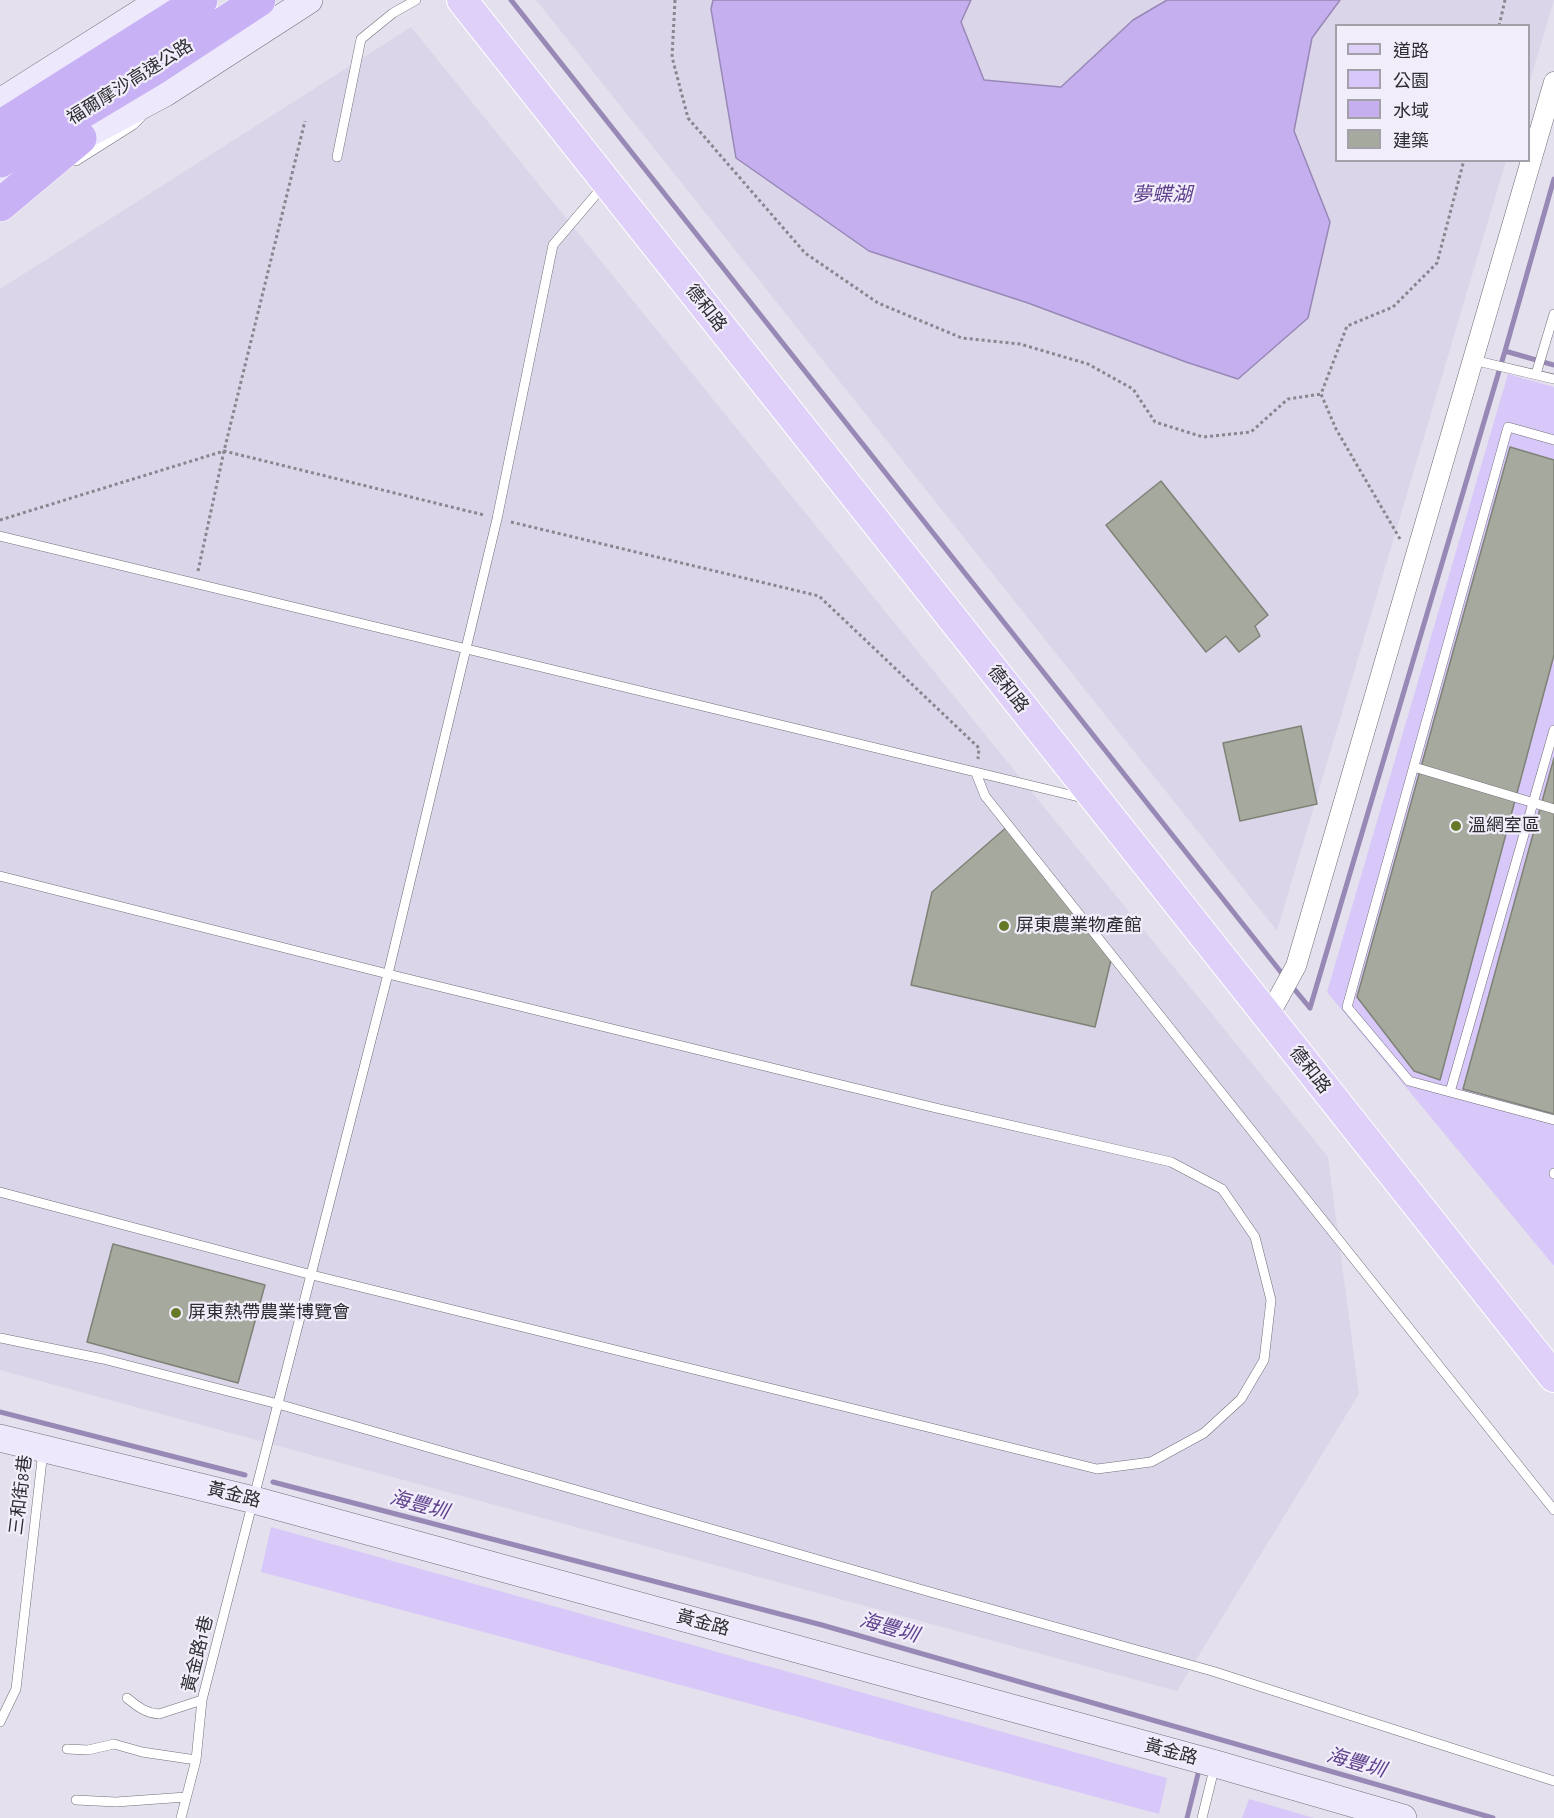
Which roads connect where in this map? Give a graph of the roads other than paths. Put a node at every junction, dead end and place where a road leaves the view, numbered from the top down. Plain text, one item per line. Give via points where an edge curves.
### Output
1 (161, 0) edge
2 (201, 0) edge
3 (259, 0) edge
4 (309, 0) edge
5 (416, 0) edge
6 (462, 0) edge
7 (96, 41) junction
8 (1554, 82) edge
9 (0, 90) edge
10 (165, 93) junction
11 (0, 102) edge
12 (0, 127) edge
13 (80, 138) junction
14 (337, 157) dead end
15 (0, 161) edge
16 (66, 168) dead end
17 (46, 180) dead end
18 (606, 182) junction
19 (0, 183) edge
20 (0, 205) edge
21 (0, 214) edge
22 (1554, 314) edge
23 (1473, 360) junction
24 (1536, 374) junction
25 (1554, 379) edge
26 (1554, 440) edge
27 (0, 536) edge
28 (465, 650) junction
29 (1554, 730) edge
30 (1414, 767) junction
31 (976, 774) junction
32 (1098, 802) junction
33 (1533, 803) junction
34 (1554, 809) edge
35 (0, 876) edge
36 (388, 974) junction
37 (1268, 1017) junction
38 (1450, 1092) junction
39 (1554, 1120) edge
40 (0, 1192) edge
41 (312, 1275) junction
42 (0, 1338) edge
43 (1554, 1377) edge
44 (278, 1404) junction
45 (0, 1438) edge
46 (43, 1448) junction
47 (254, 1500) junction
48 (1554, 1510) edge
49 (127, 1698) dead end
50 (202, 1700) junction
51 (0, 1722) edge
52 (67, 1749) dead end
53 (196, 1760) junction
54 (1216, 1764) junction
55 (1554, 1781) edge
56 (186, 1797) junction
57 (76, 1800) dead end
58 (180, 1818) edge
59 (1202, 1818) edge
60 (1403, 1818) edge

1 - 7 street
2 - 12 highway, 福爾摩沙高速公路
3 - 15 highway, 福爾摩沙高速公路 via 158,67
4 - 10 street
5 - 14 lane via 362,39
6 - 18 main road, 德和路
7 - 9 lane
7 - 11 street
8 - 23 street
10 - 13 street
10 - 16 lane via 134,125
13 - 19 street
13 - 20 highway
17 - 21 lane
18 - 28 lane, 黃金路1巷 via 553,245 497,519
18 - 32 main road, 德和路
22 - 24 lane
23 - 24 lane
23 - 37 street via 1296,966
24 - 25 lane
26 - 30 lane via 1508,427
27 - 28 lane
28 - 31 lane
28 - 36 lane, 黃金路1巷
29 - 33 lane
30 - 33 lane
30 - 38 lane via 1347,1006 1410,1081
31 - 32 lane
31 - 48 lane via 986,796
32 - 37 main road, 德和路
33 - 34 lane
33 - 38 lane
35 - 36 lane
36 - 41 lane, 黃金路1巷
36 - 41 lane via 1171,1162 1222,1190 1255,1237 1271,1299 1264,1359 1241,1399 1204,1433 1151,1462 1096,1469
37 - 43 main road, 德和路
38 - 39 lane
40 - 41 lane
41 - 44 lane, 黃金路1巷
42 - 44 lane via 103,1359
44 - 47 lane, 黃金路1巷
44 - 55 lane via 1212,1671
45 - 46 street, 黃金路
46 - 47 street, 黃金路
46 - 51 lane, 三和街8巷 via 16,1689
47 - 50 lane, 黃金路1巷
47 - 54 street, 黃金路
49 - 50 lane via 143,1710 159,1714
50 - 53 lane, 黃金路1巷
52 - 53 lane via 88,1750 114,1744
53 - 56 lane, 黃金路1巷
54 - 59 lane
54 - 60 street, 黃金路
56 - 57 lane via 116,1802
56 - 58 lane, 黃金路1巷

